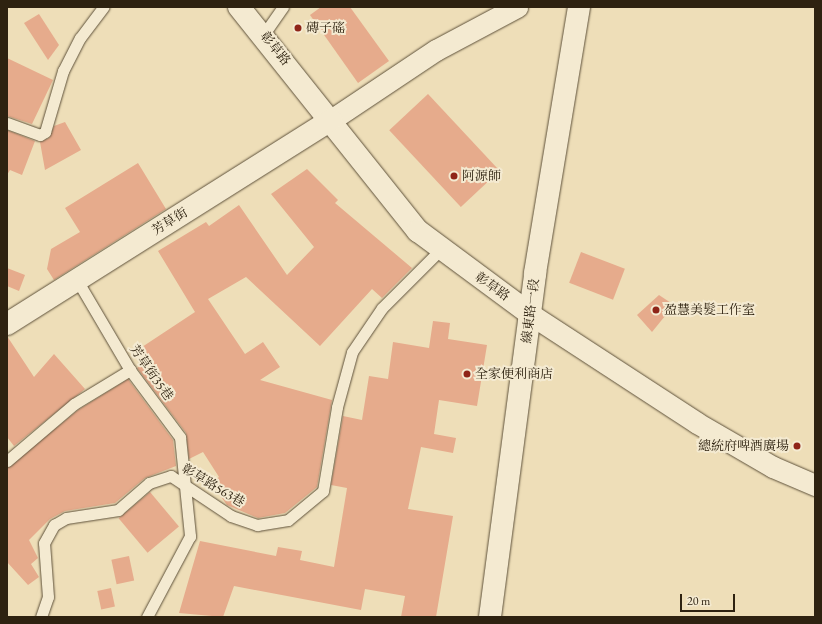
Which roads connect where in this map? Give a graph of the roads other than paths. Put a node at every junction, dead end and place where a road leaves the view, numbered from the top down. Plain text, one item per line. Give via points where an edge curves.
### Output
1 (103, 7) edge
2 (239, 7) edge
3 (284, 7) edge
4 (517, 7) edge
5 (579, 7) edge
6 (264, 34) junction
7 (332, 120) junction
8 (7, 123) edge
9 (440, 250) junction
10 (77, 280) junction
11 (530, 314) junction
12 (7, 324) edge
13 (130, 370) junction
14 (7, 461) edge
15 (815, 485) edge
16 (188, 486) junction
17 (41, 617) edge
18 (147, 617) edge
19 (490, 617) edge

1 - 8 lane via 80,38 63,71 45,132 40,135
2 - 6 street, 彰草路
3 - 6 lane
4 - 7 street via 436,50
5 - 11 street, 線東路一段
6 - 7 street, 彰草路
7 - 9 street, 彰草路 via 418,232
7 - 10 street, 芳草街
9 - 11 street, 彰草路
9 - 16 lane, 彰草路563巷 via 382,308 352,352 337,407 323,491 288,520 256,525 231,516
10 - 12 street, 芳草街
10 - 13 lane, 芳草街35巷
11 - 15 street, 彰草路 via 697,423 773,467
11 - 19 street, 線東路一段
13 - 14 lane via 74,404
13 - 16 lane, 芳草街35巷 via 180,437
16 - 17 lane, 彰草路563巷 via 171,476 149,483 118,510 66,518 54,525 44,543 48,597
16 - 18 lane, 芳草街35巷 via 190,536

